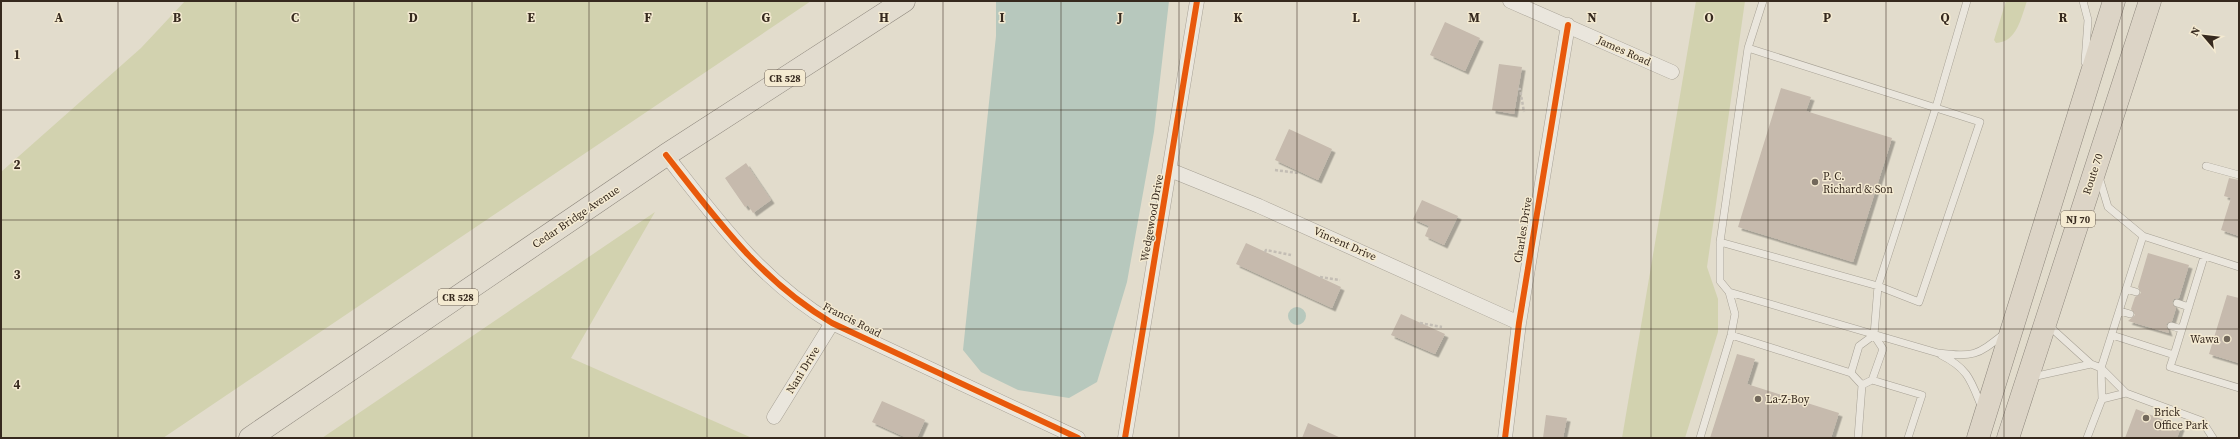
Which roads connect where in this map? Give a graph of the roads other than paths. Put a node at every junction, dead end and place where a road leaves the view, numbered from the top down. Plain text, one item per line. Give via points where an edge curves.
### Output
1 (904, 1) edge
2 (1197, 1) edge
3 (1510, 1) edge
4 (1762, 1) edge
5 (1966, 1) edge
6 (2083, 1) edge
7 (2114, 1) edge
8 (2150, 1) edge
9 (1568, 25) junction
10 (1748, 48) junction
11 (1672, 72) dead end
12 (1936, 107) junction
13 (2081, 110) junction
14 (666, 155) junction
15 (2096, 166) junction
16 (2206, 166) dead end
17 (1170, 170) junction
18 (2239, 175) edge
19 (2143, 236) junction
20 (1720, 242) junction
21 (2204, 257) junction
22 (2239, 267) edge
23 (1878, 286) junction
24 (2126, 289) junction
25 (1729, 292) junction
26 (2136, 292) dead end
27 (2177, 303) dead end
28 (2190, 307) junction
29 (2120, 311) junction
30 (2130, 314) dead end
31 (2045, 322) junction
32 (832, 323) junction
33 (1519, 323) junction
34 (2015, 324) junction
35 (2171, 326) dead end
36 (2182, 329) junction
37 (1874, 335) junction
38 (2112, 335) junction
39 (1731, 336) junction
40 (1938, 353) junction
41 (2174, 355) junction
42 (2091, 364) junction
43 (2101, 368) junction
44 (1851, 373) junction
45 (2026, 379) junction
46 (1872, 380) junction
47 (1862, 385) junction
48 (2239, 388) edge
49 (2126, 394) junction
50 (2102, 399) junction
51 (1985, 416) junction
52 (774, 417) dead end
53 (250, 438) edge
54 (1078, 438) edge
55 (1125, 438) edge
56 (1505, 438) edge
57 (1700, 438) edge
58 (1858, 438) edge
59 (1908, 438) edge
60 (1978, 438) edge
61 (2008, 438) edge
62 (2087, 438) edge
63 (2213, 438) edge

1 - 14 main road, Cedar Bridge Avenue / CR 528
2 - 17 street, Wedgewood Drive
3 - 9 street, James Road
4 - 10 lane
5 - 12 lane
6 - 13 lane via 2088,20
7 - 13 highway, NJ 70
8 - 15 highway, Route 70 / NJ 70
9 - 11 street, James Road
9 - 33 street, Charles Drive
10 - 12 lane
10 - 20 lane
12 - 23 lane
12 - 23 lane via 1980,122 1919,302
13 - 34 highway, NJ 70
14 - 32 street, Francis Road via 730,236 776,284
14 - 53 main road, Cedar Bridge Avenue / CR 528
15 - 19 lane via 2108,207
15 - 31 highway, Route 70 / NJ 70
16 - 18 lane
17 - 33 street, Vincent Drive via 1266,209
17 - 55 street, Wedgewood Drive
19 - 21 lane
19 - 24 lane
20 - 23 lane
20 - 25 lane via 1720,281
21 - 22 lane
21 - 28 lane
23 - 37 lane
24 - 26 lane
24 - 29 lane
25 - 37 lane
25 - 39 lane via 1735,314
27 - 28 lane
28 - 36 lane
29 - 30 lane
29 - 38 lane
31 - 42 lane
31 - 45 highway, Route 70 / NJ 70
32 - 52 street, Nani Drive
32 - 54 street, Francis Road
33 - 56 street, Charles Drive
34 - 40 lane via 1980,353 1961,356
34 - 51 highway, NJ 70
35 - 36 lane
36 - 41 lane
37 - 40 lane
37 - 44 lane via 1859,346
37 - 46 lane via 1883,349
38 - 41 lane
38 - 43 lane
39 - 44 lane
39 - 57 lane
40 - 51 lane via 1958,364 1972,382
41 - 48 lane via 2170,367
42 - 43 lane
42 - 45 lane
43 - 49 lane
43 - 50 lane
44 - 47 lane
45 - 61 highway, Route 70 / NJ 70
46 - 47 lane
46 - 59 lane via 1922,396
47 - 58 lane
49 - 50 lane
49 - 63 lane via 2202,421
50 - 62 lane
51 - 60 highway, NJ 70

